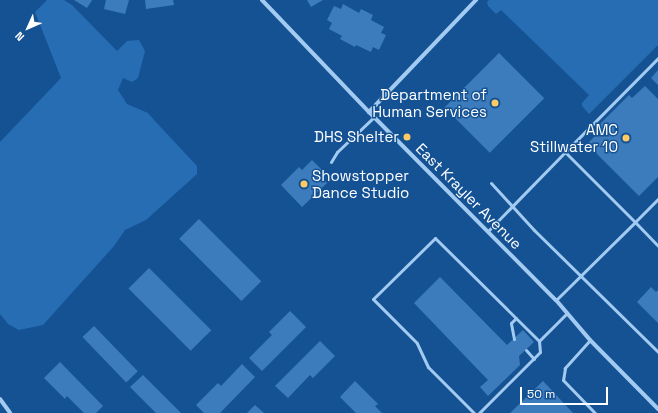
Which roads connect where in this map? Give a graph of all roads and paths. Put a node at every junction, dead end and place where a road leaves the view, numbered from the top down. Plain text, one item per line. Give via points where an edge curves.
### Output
1 (262, 0) edge
2 (476, 0) edge
3 (658, 58) edge
4 (369, 112) junction
5 (374, 117) junction
6 (565, 152) junction
7 (331, 162) dead end
8 (491, 183) dead end
9 (658, 199) edge
10 (512, 206) junction
11 (635, 222) junction
12 (488, 231) junction
13 (658, 246) edge
14 (581, 275) junction
15 (556, 300) junction
16 (567, 313) junction
17 (516, 318) junction
18 (514, 339) dead end
19 (590, 340) junction
20 (539, 341) junction
21 (526, 350) dead end
22 (658, 352) edge
23 (534, 359) junction
24 (0, 399) edge
25 (658, 409) edge
26 (10, 413) edge
27 (474, 413) edge
28 (479, 413) edge
29 (595, 413) edge

1 - 4 street, East Krayler Avenue
2 - 4 street
3 - 6 lane
4 - 5 street, East Krayler Avenue
5 - 7 lane via 337,152
5 - 12 street, East Krayler Avenue
6 - 10 lane
6 - 11 lane
8 - 10 lane
9 - 11 lane
10 - 12 lane
10 - 14 lane
11 - 13 lane
11 - 14 lane
12 - 15 street, East Krayler Avenue
14 - 15 lane
14 - 22 lane
15 - 16 street, East Krayler Avenue
16 - 19 street, East Krayler Avenue
16 - 20 lane
17 - 18 lane via 511,323
17 - 20 lane
17 - 27 lane via 435,238 373,299 417,343 428,367
19 - 25 street, East Krayler Avenue
19 - 29 lane via 565,368 563,380
20 - 23 lane via 540,352
21 - 23 lane
23 - 28 lane
24 - 26 street

